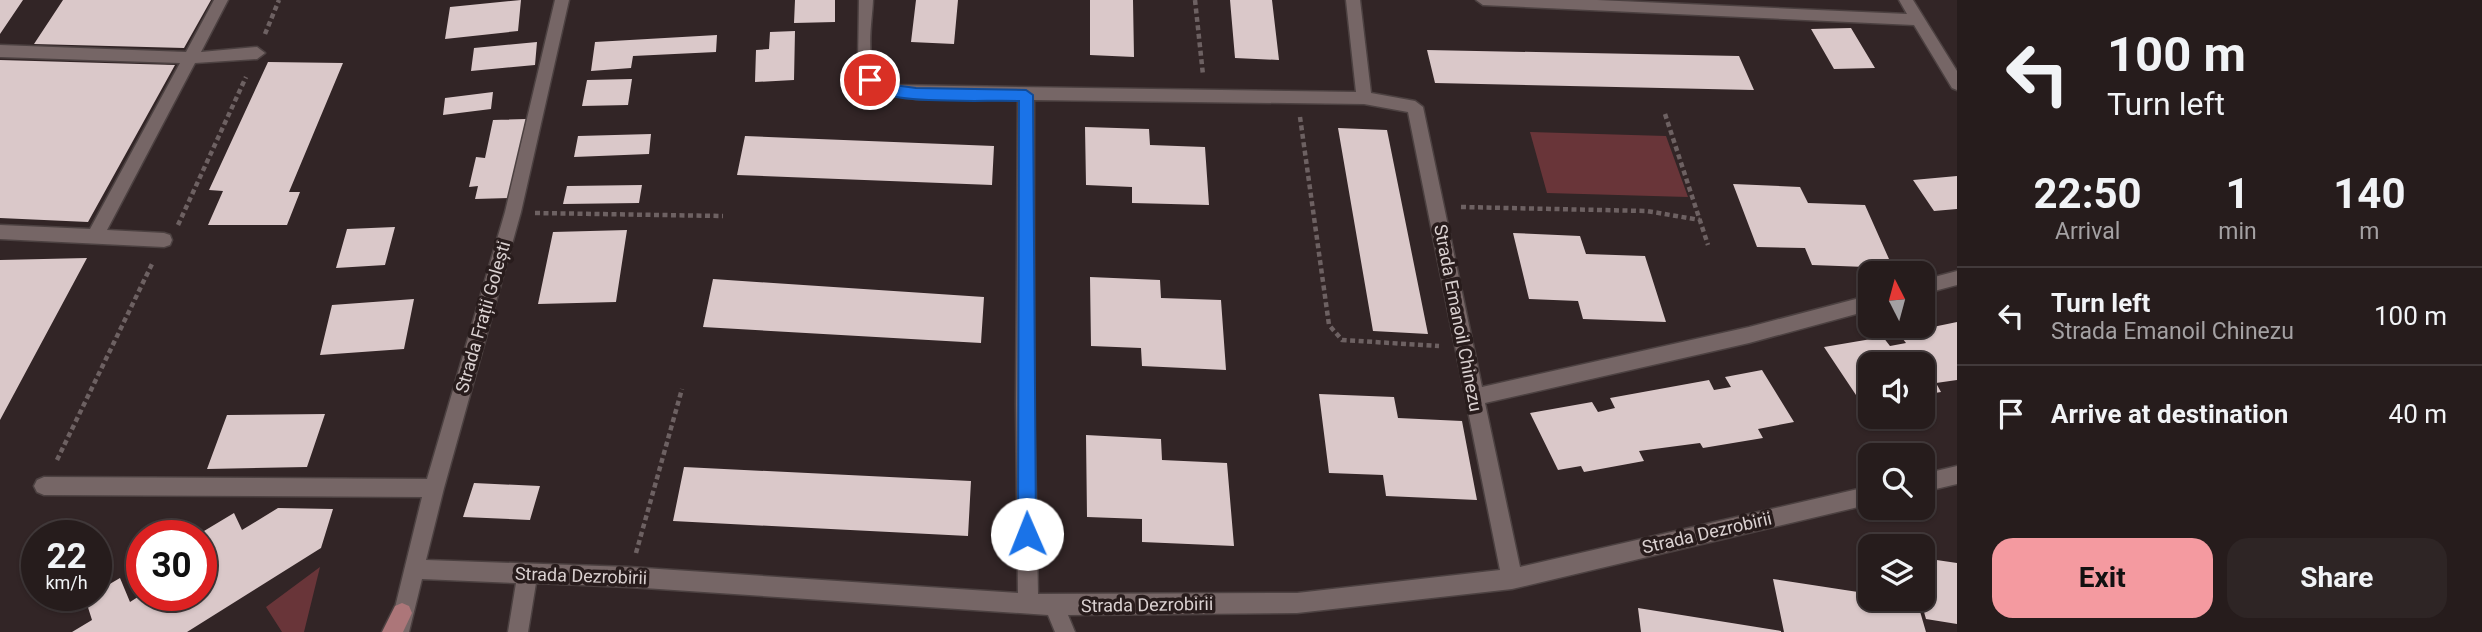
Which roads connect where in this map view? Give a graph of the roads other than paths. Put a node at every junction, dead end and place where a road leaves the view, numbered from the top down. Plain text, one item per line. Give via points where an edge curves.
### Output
1 (221, 0) edge
2 (562, 0) edge
3 (866, 0) edge
4 (1353, 0) edge
5 (1483, 0) edge
6 (1906, 0) edge
7 (1919, 20) junction
8 (0, 51) edge
9 (257, 53) dead end
10 (190, 58) junction
11 (1957, 84) edge
12 (1026, 95) junction
13 (1364, 98) junction
14 (0, 232) edge
15 (95, 237) junction
16 (164, 240) dead end
17 (1957, 278) edge
18 (1936, 284) edge
19 (1858, 306) edge
20 (1474, 397) junction
21 (1957, 475) edge
22 (1935, 480) edge
23 (44, 486) dead end
24 (434, 488) junction
25 (1858, 498) edge
26 (413, 569) junction
27 (527, 575) junction
28 (1512, 579) junction
29 (1028, 603) junction
30 (1054, 606) junction
31 (397, 626) edge
32 (518, 632) edge
33 (1065, 632) edge

1 - 10 street
2 - 24 street, Strada Frații Golești via 513,212
3 - 12 street, Strada Emanoil Chinezu via 864,57 870,80 882,89
4 - 13 street
5 - 7 street
6 - 7 street
7 - 11 street
8 - 10 street
9 - 10 street
10 - 15 street
12 - 13 street, Strada Emanoil Chinezu
12 - 29 street
13 - 20 street, Strada Emanoil Chinezu via 1415,107
14 - 15 street
15 - 16 street
17 - 18 street
19 - 20 street
20 - 28 street, Strada Emanoil Chinezu
21 - 22 street
23 - 24 street
24 - 26 street, Strada Frații Golești
25 - 28 street, Strada Dezrobirii
26 - 27 street, Strada Dezrobirii
26 - 31 street, Strada Frații Golești
27 - 29 street, Strada Dezrobirii via 629,577
27 - 32 street
28 - 30 street, Strada Dezrobirii via 1297,603
29 - 30 street, Strada Dezrobirii
30 - 33 street

